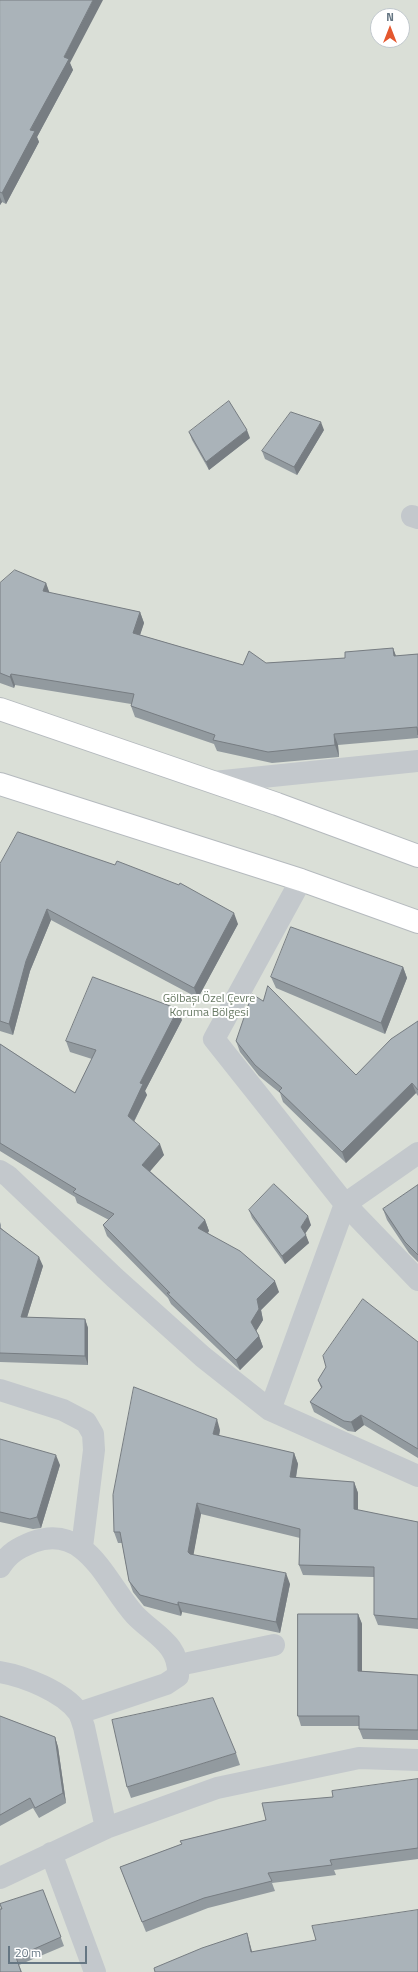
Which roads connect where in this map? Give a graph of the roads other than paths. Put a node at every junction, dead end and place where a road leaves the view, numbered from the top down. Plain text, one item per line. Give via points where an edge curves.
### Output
1 (0, 709) edge
2 (418, 761) edge
3 (214, 782) junction
4 (0, 784) edge
5 (418, 856) edge
6 (301, 880) junction
7 (418, 922) edge
8 (418, 1154) edge
9 (0, 1171) edge
10 (345, 1204) junction
11 (418, 1280) edge
12 (0, 1390) edge
13 (270, 1410) junction
14 (418, 1476) edge
15 (82, 1547) junction
16 (0, 1566) edge
17 (274, 1645) dead end
18 (179, 1665) junction
19 (0, 1672) edge
20 (79, 1713) junction
21 (418, 1760) edge
22 (106, 1828) junction
23 (51, 1854) junction
24 (0, 1878) edge
25 (95, 1972) edge

1 - 3 main road
2 - 3 street
3 - 5 main road
4 - 6 main road
6 - 7 main road
6 - 10 street via 214,1039
8 - 10 street
9 - 13 street via 203,1357
10 - 11 street
10 - 13 street
12 - 15 street via 62,1410 86,1422 93,1434 94,1450
13 - 14 street
15 - 16 street via 56,1538 40,1539 7,1556
15 - 18 street via 102,1568 135,1615 173,1650
17 - 18 street
18 - 20 street via 178,1676 166,1684
19 - 20 street via 13,1674 44,1687 67,1700
20 - 22 street
21 - 22 street via 359,1758 217,1788
22 - 23 street
23 - 24 street
23 - 25 street

